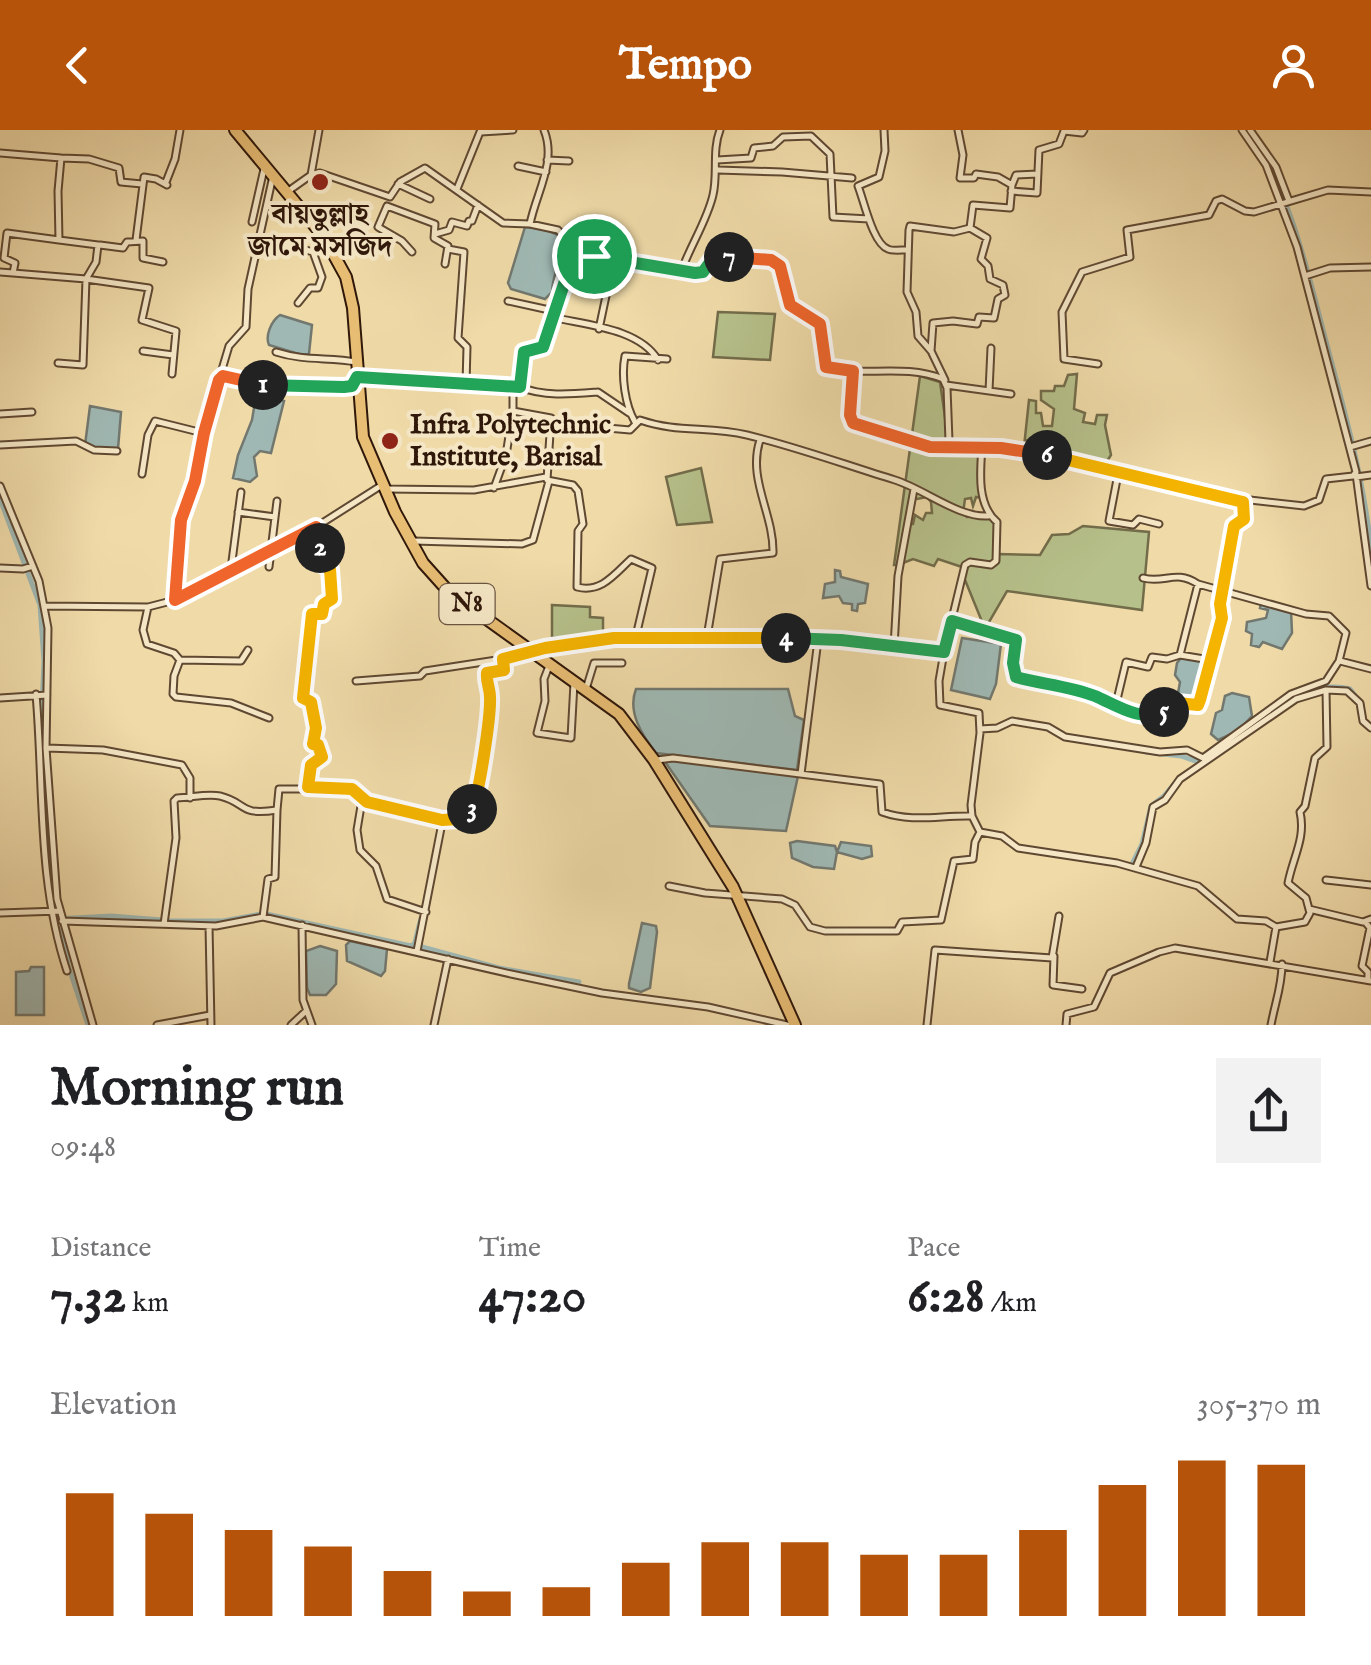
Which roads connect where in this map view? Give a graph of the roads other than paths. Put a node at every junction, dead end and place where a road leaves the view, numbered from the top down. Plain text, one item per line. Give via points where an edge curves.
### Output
1 (180, 130) edge
2 (235, 130) edge
3 (318, 130) edge
4 (513, 130) edge
5 (544, 130) edge
6 (720, 130) edge
7 (884, 130) edge
8 (958, 130) edge
9 (1084, 130) edge
10 (1242, 130) edge
11 (1250, 130) edge
12 (479, 131) edge
13 (495, 131) edge
14 (0, 153) edge
15 (62, 158) junction
16 (547, 160) junction
17 (718, 160) junction
18 (569, 161) dead end
19 (518, 166) dead end
20 (718, 170) junction
21 (269, 171) junction
22 (546, 172) junction
23 (1038, 174) junction
24 (311, 175) junction
25 (832, 177) junction
26 (852, 178) dead end
27 (142, 184) junction
28 (398, 184) junction
29 (1011, 188) junction
30 (457, 189) junction
31 (286, 192) junction
32 (1371, 192) edge
33 (430, 199) dead end
34 (1288, 200) junction
35 (389, 201) junction
36 (1280, 204) junction
37 (478, 205) junction
38 (869, 219) junction
39 (252, 222) dead end
40 (530, 224) junction
41 (970, 228) junction
42 (435, 234) junction
43 (260, 237) junction
44 (322, 239) junction
45 (59, 240) junction
46 (136, 240) junction
47 (98, 244) junction
48 (573, 245) junction
49 (448, 250) junction
50 (906, 250) junction
51 (313, 252) junction
52 (412, 252) dead end
53 (163, 262) dead end
54 (445, 264) dead end
55 (1371, 267) edge
56 (0, 272) edge
57 (681, 272) junction
58 (13, 274) junction
59 (1305, 276) junction
60 (566, 278) junction
61 (86, 279) junction
62 (508, 301) dead end
63 (298, 302) dead end
64 (553, 314) junction
65 (599, 329) junction
66 (992, 348) dead end
67 (143, 351) dead end
68 (276, 352) dead end
69 (932, 352) junction
70 (173, 355) junction
71 (658, 360) junction
72 (667, 360) dead end
73 (357, 362) junction
74 (58, 363) dead end
75 (1098, 364) dead end
76 (853, 371) junction
77 (172, 374) dead end
78 (223, 376) junction
79 (357, 377) junction
80 (466, 384) junction
81 (946, 384) junction
82 (517, 388) junction
83 (989, 391) junction
84 (1011, 394) dead end
85 (513, 411) junction
86 (32, 412) dead end
87 (629, 412) junction
88 (0, 414) edge
89 (636, 422) junction
90 (552, 423) junction
91 (204, 433) junction
92 (760, 440) junction
93 (1371, 441) edge
94 (0, 446) edge
95 (953, 447) junction
96 (982, 447) junction
97 (1350, 447) junction
98 (117, 451) dead end
99 (1040, 454) junction
100 (1037, 470) dead end
101 (1118, 472) junction
102 (142, 474) dead end
103 (1356, 475) junction
104 (1370, 475) edge
105 (548, 479) junction
106 (0, 486) edge
107 (384, 487) junction
108 (494, 488) junction
109 (914, 489) junction
110 (241, 492) dead end
111 (278, 501) dead end
112 (1243, 502) junction
113 (238, 512) junction
114 (988, 516) junction
115 (275, 517) junction
116 (1159, 524) dead end
117 (316, 527) junction
118 (411, 541) junction
119 (272, 550) junction
120 (32, 566) junction
121 (0, 568) edge
122 (269, 568) dead end
123 (231, 571) junction
124 (1144, 578) dead end
125 (1198, 584) junction
126 (1371, 586) edge
127 (1224, 588) junction
128 (175, 600) junction
129 (44, 606) junction
130 (148, 607) junction
131 (952, 621) junction
132 (707, 637) junction
133 (636, 638) junction
134 (818, 640) junction
135 (894, 647) junction
136 (248, 650) dead end
137 (532, 651) junction
138 (944, 652) junction
139 (1180, 655) junction
140 (503, 659) junction
141 (180, 660) junction
142 (1211, 660) junction
143 (1340, 661) junction
144 (622, 663) dead end
145 (550, 664) junction
146 (1371, 669) edge
147 (356, 682) dead end
148 (574, 682) junction
149 (586, 688) junction
150 (1326, 690) junction
151 (42, 695) junction
152 (0, 698) edge
153 (1115, 708) junction
154 (269, 718) dead end
155 (980, 728) junction
156 (1371, 728) edge
157 (46, 748) junction
158 (654, 760) junction
159 (801, 774) junction
160 (308, 787) junction
161 (190, 798) junction
162 (362, 800) junction
163 (277, 810) junction
164 (972, 816) junction
165 (444, 820) junction
166 (980, 832) junction
167 (1136, 867) junction
168 (1326, 880) dead end
169 (1371, 885) edge
170 (668, 886) dead end
171 (738, 896) junction
172 (1309, 909) junction
173 (60, 910) junction
174 (50, 912) junction
175 (426, 912) junction
176 (0, 913) edge
177 (1059, 916) dead end
178 (262, 917) junction
179 (62, 921) junction
180 (1369, 921) edge
181 (164, 925) junction
182 (209, 926) junction
183 (302, 926) junction
184 (1276, 927) junction
185 (417, 951) junction
186 (1054, 956) junction
187 (448, 959) junction
188 (1270, 962) junction
189 (1282, 964) junction
190 (67, 971) dead end
191 (1370, 980) edge
192 (1082, 989) dead end
193 (305, 1012) junction
194 (210, 1016) junction
195 (756, 1022) edge
196 (92, 1025) edge
197 (157, 1025) edge
198 (211, 1025) edge
199 (291, 1025) edge
200 (312, 1025) edge
201 (434, 1025) edge
202 (787, 1025) edge
203 (795, 1025) edge
204 (927, 1025) edge
205 (1066, 1025) edge
206 (1271, 1025) edge

1 - 27 street via 167,184 146,176
2 - 21 highway, N8
3 - 24 street
4 - 13 street
5 - 16 street
6 - 17 street
7 - 38 street via 879,178 858,186
8 - 29 street via 960,178 994,176
9 - 23 street via 1064,131 1059,144 1039,150
10 - 36 street via 1262,158
11 - 34 street via 1276,167
12 - 13 street
12 - 30 street
14 - 15 street
15 - 27 street via 118,168 121,182
15 - 45 street
16 - 18 street
16 - 22 street
17 - 20 street
17 - 25 street via 750,158 754,148 805,135 830,154
19 - 22 street
20 - 25 street
20 - 57 street
21 - 31 highway, N8
21 - 39 street
21 - 43 street
22 - 40 street
23 - 29 street via 1016,175
23 - 29 street via 1037,193
24 - 31 street
24 - 35 street via 324,174
25 - 26 street
25 - 38 street via 834,216
27 - 46 street
28 - 30 street via 422,168
28 - 33 street
28 - 35 street
29 - 41 street via 1010,208 974,206
30 - 37 street
31 - 44 highway, N8
32 - 34 street via 1328,190
34 - 36 street
35 - 42 street via 435,224
35 - 52 street via 378,227
36 - 59 street
36 - 75 street via 1248,212 1222,198 1209,216 1127,230 1130,257 1082,272 1062,312 1064,359
37 - 40 street via 504,223
37 - 42 street via 467,226 452,222
38 - 50 street via 884,248
40 - 48 street via 562,232
41 - 50 street via 910,226
41 - 69 street via 987,238 980,259 1005,295 998,298 994,318 932,323
42 - 49 street
43 - 51 street
43 - 78 street via 246,327 229,346
44 - 51 street
44 - 73 highway, N8 via 351,296
45 - 47 street
45 - 58 street via 8,233 4,258 14,261
46 - 47 street via 124,248
46 - 53 street via 144,242 143,258
47 - 61 street
48 - 57 street via 594,256
48 - 60 street
49 - 54 street
49 - 80 street via 464,252 458,338 467,346
50 - 69 street via 918,336
51 - 63 street via 321,282
55 - 59 street
56 - 58 street
57 - 76 street via 703,272 714,257 774,262 790,305 820,324 826,367
58 - 61 street
59 - 97 street
60 - 64 street
60 - 65 street via 607,291
61 - 70 street via 148,288 142,320 176,331
61 - 74 street via 83,365
62 - 64 street
64 - 65 street
64 - 82 street via 542,348 524,352
65 - 71 street via 638,339
66 - 83 street
67 - 70 street
68 - 73 street
69 - 81 street
70 - 77 street
71 - 72 street
71 - 87 street via 625,356
73 - 79 highway, N8
76 - 81 street via 910,370
76 - 95 street via 853,423 930,447
78 - 79 street via 344,387
78 - 91 street
79 - 80 street
79 - 107 highway, N8 via 363,437
80 - 82 street
81 - 83 street
81 - 95 street
82 - 85 street
82 - 87 street via 598,392
83 - 84 street
85 - 90 street via 549,416
85 - 108 street
86 - 88 street
87 - 89 street
89 - 90 street via 630,430
89 - 92 street
90 - 105 street
91 - 102 street via 155,422
91 - 128 street via 181,520
92 - 109 street
92 - 132 street via 755,470 773,553 720,558
93 - 97 street
94 - 98 street via 76,440
95 - 96 street
96 - 99 street
96 - 114 street
97 - 103 street
99 - 100 street
99 - 101 street
101 - 112 street
101 - 116 street via 1110,521
103 - 104 street
103 - 112 street via 1326,479 1311,505
103 - 126 street
105 - 108 street
105 - 118 street via 533,540
105 - 133 street via 578,491 577,587 597,588 631,559 652,568
106 - 120 street
107 - 108 street
107 - 117 street
107 - 118 highway, N8
109 - 114 street
109 - 135 street
110 - 113 street
111 - 115 street
112 - 127 street
113 - 115 street
113 - 123 street
114 - 131 street via 997,522 996,562 967,563
115 - 119 street
117 - 119 street
117 - 160 street via 332,599 322,614 312,614 304,676 303,698 311,702 316,728 313,744 322,757 311,765
118 - 137 highway, N8 via 449,592
119 - 122 street
119 - 123 street
120 - 121 street
120 - 129 street
123 - 128 street
124 - 125 street via 1182,576
125 - 127 street
125 - 139 street
127 - 142 street
127 - 143 street via 1336,620 1346,633
128 - 130 street
129 - 130 street
129 - 151 street
130 - 141 street via 147,644
131 - 138 street
131 - 153 street via 1016,640 1016,677 1094,695
132 - 133 street
132 - 134 street
133 - 137 street
134 - 135 street
134 - 159 street
135 - 138 street
136 - 141 street via 241,661
137 - 140 street
137 - 145 highway, N8
138 - 155 street via 940,705 980,713
139 - 142 street
139 - 153 street via 1152,656 1148,667 1126,662
140 - 147 street
140 - 165 street via 504,670 487,673 488,723 474,809
141 - 154 street via 176,698 231,703
142 - 153 street via 1198,705 1177,703 1156,715
143 - 146 street
143 - 155 street via 1326,681 1291,694 1203,758 1188,750 1065,737 1012,721
144 - 149 street via 594,663
145 - 148 highway, N8
145 - 148 street via 537,733 571,738
148 - 149 highway, N8
149 - 158 highway, N8 via 619,714
150 - 156 street via 1356,698
150 - 167 street via 1296,699 1180,779 1153,807
150 - 172 street via 1327,747 1314,758 1300,812 1304,834 1288,882
151 - 152 street
151 - 157 street
151 - 174 street via 40,806
155 - 164 street
157 - 161 street via 171,762 186,770
157 - 173 street
158 - 159 street
158 - 171 highway, N8
159 - 164 street via 880,784 879,808 888,815
160 - 162 street via 352,789
160 - 163 street via 279,789
161 - 163 street via 221,796 248,812
161 - 181 street via 174,800 176,838
162 - 165 street
162 - 175 street via 360,850 376,866 387,899
163 - 178 street via 277,856
164 - 166 street
165 - 175 street
166 - 167 street via 1018,848
166 - 171 street via 974,858 954,860 941,920 902,922 897,932 810,928 782,899
167 - 184 street via 1198,886 1237,919
168 - 169 street
170 - 171 street
171 - 203 highway, N8
172 - 180 street
172 - 184 street via 1305,922
173 - 174 street
173 - 179 street
174 - 176 street
174 - 190 street
175 - 185 street
177 - 186 street
178 - 182 street
178 - 183 street
179 - 181 street
179 - 196 street
180 - 191 street via 1362,966
181 - 182 street
182 - 194 street
183 - 185 street
183 - 193 street
184 - 188 street
185 - 187 street
186 - 192 street via 1053,985
186 - 204 street via 936,950
187 - 195 street
187 - 201 street
188 - 189 street
188 - 205 street via 1175,948 1159,952 1110,973 1094,1007 1072,1010
189 - 191 street
189 - 206 street
193 - 199 street
193 - 200 street
194 - 197 street
194 - 198 street
195 - 202 street

